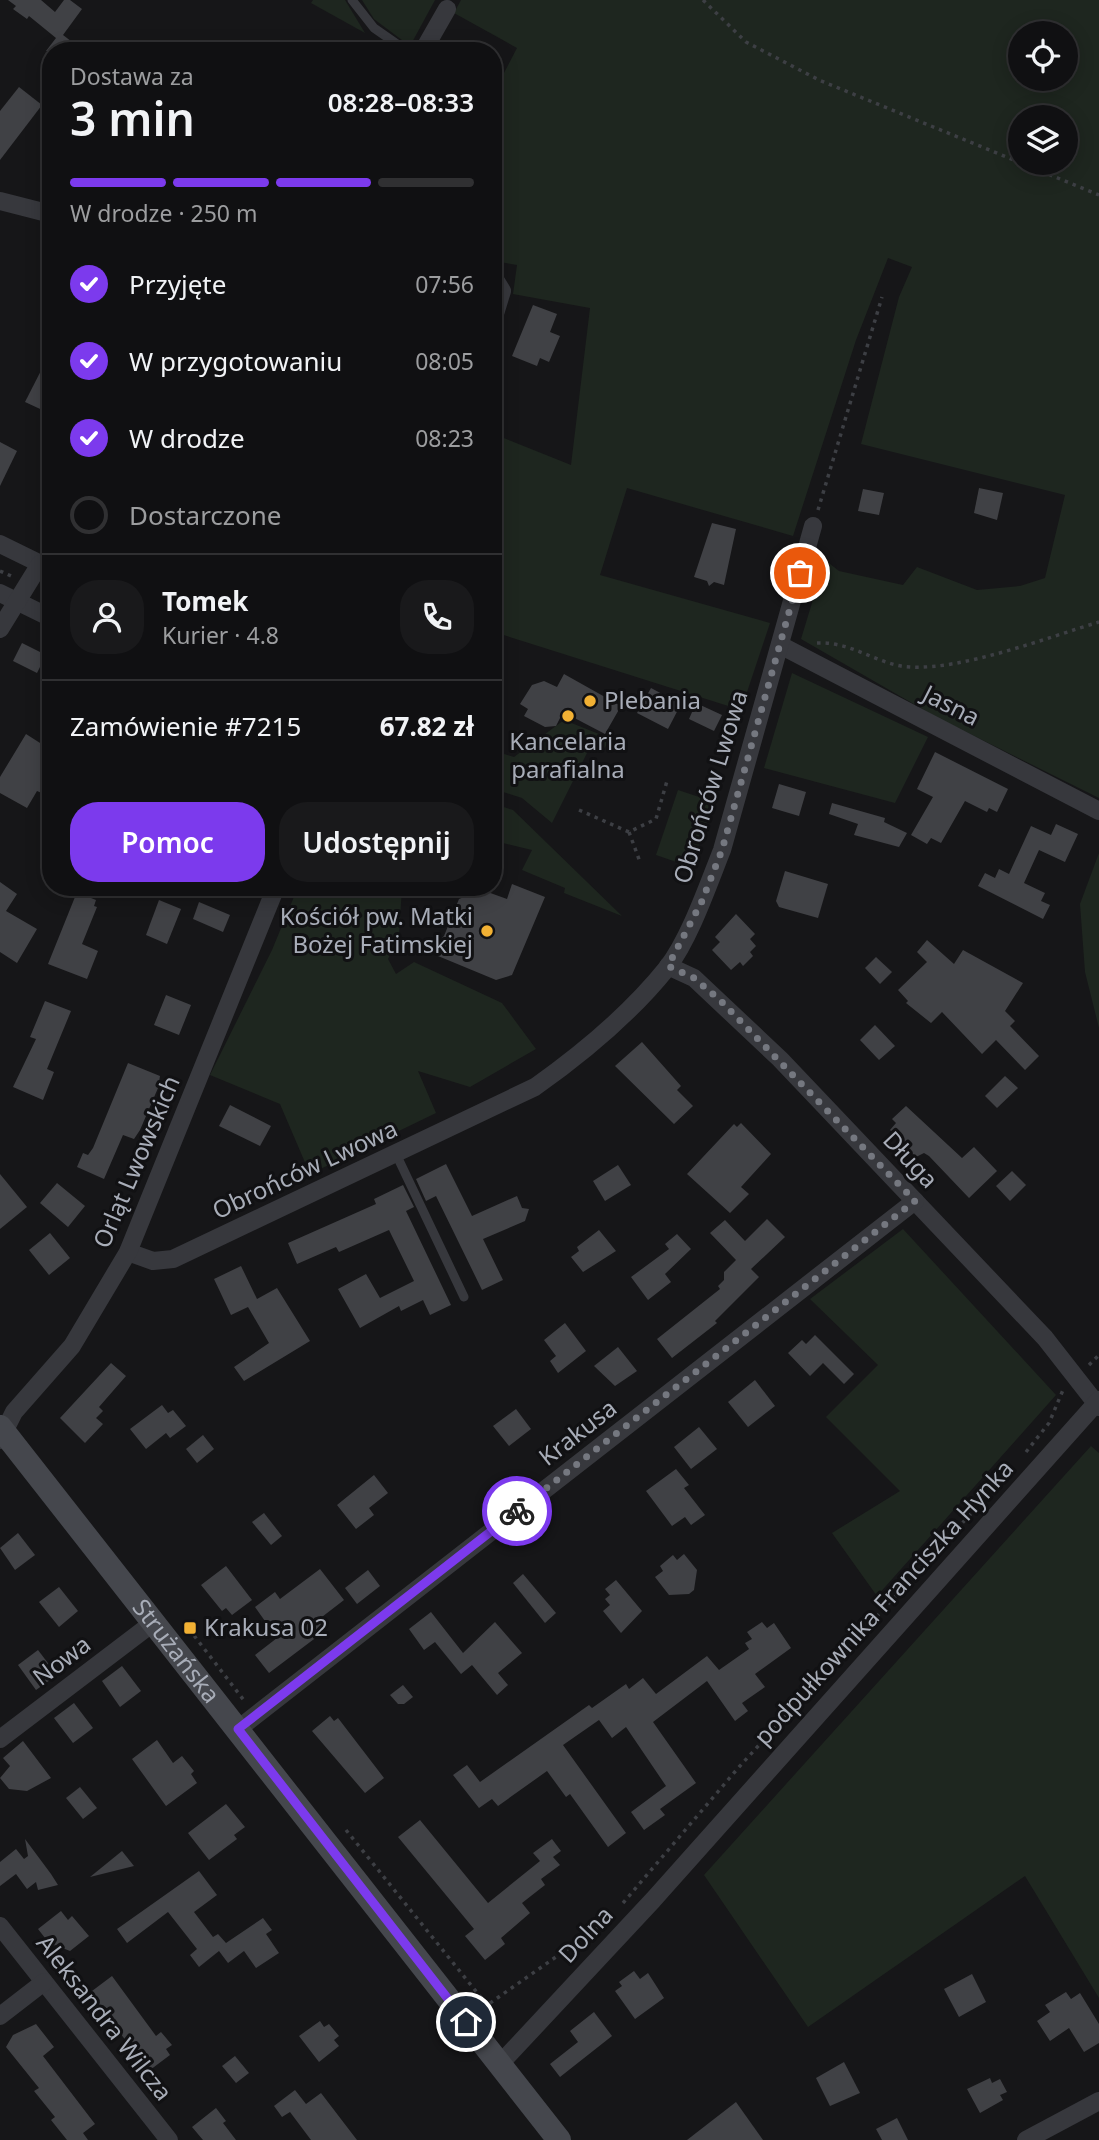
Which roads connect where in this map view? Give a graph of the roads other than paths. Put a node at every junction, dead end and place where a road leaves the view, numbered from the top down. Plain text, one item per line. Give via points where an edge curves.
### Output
1 (352, 0) edge
2 (447, 9) dead end
3 (394, 42) edge
4 (428, 42) edge
5 (0, 201) edge
6 (42, 212) edge
7 (814, 526) road end
8 (0, 544) edge
9 (42, 565) edge
10 (42, 571) edge
11 (0, 593) edge
12 (17, 601) junction
13 (42, 614) edge
14 (0, 629) edge
15 (779, 645) junction
16 (1099, 811) edge
17 (272, 896) edge
18 (668, 966) junction
19 (396, 1154) junction
20 (915, 1201) junction
21 (128, 1252) junction
22 (464, 1297) dead end
23 (1098, 1404) edge
24 (1, 1433) edge
25 (154, 1622) junction
26 (238, 1729) junction
27 (0, 1739) edge
28 (706, 1839) joint
29 (0, 1926) edge
30 (44, 1982) junction
31 (0, 2016) edge
32 (500, 2064) junction
33 (1099, 2101) edge
34 (169, 2140) edge
35 (559, 2140) edge
36 (1026, 2140) edge

1 - 3 lane via 374,28
2 - 4 street
5 - 6 street
7 - 15 street, Obrońców Lwowa
8 - 9 street
10 - 12 street
11 - 12 street
12 - 13 street
12 - 14 street
15 - 16 street, Jasna
15 - 18 street, Obrońców Lwowa via 722,850
17 - 21 street, Orląt Lwowskich
18 - 19 street, Obrońców Lwowa via 583,1053 535,1087
18 - 20 street, Długa via 694,978 721,1001
19 - 21 street, Obrońców Lwowa via 173,1259 153,1261
19 - 22 lane
20 - 23 street, Długa via 1070,1366
20 - 26 street, Krakusa
21 - 24 street, Orląt Lwowskich via 72,1346
23 - 28 street, podpułkownika Franciszka Hynka
24 - 25 main road, Strużańska
25 - 26 main road, Strużańska
25 - 27 street, Nowa
26 - 32 main road, Strużańska
28 - 32 street, Dolna
29 - 30 street, Aleksandra Wilcza
30 - 31 street
30 - 34 street, Aleksandra Wilcza
32 - 35 main road, Strużańska
33 - 36 street

